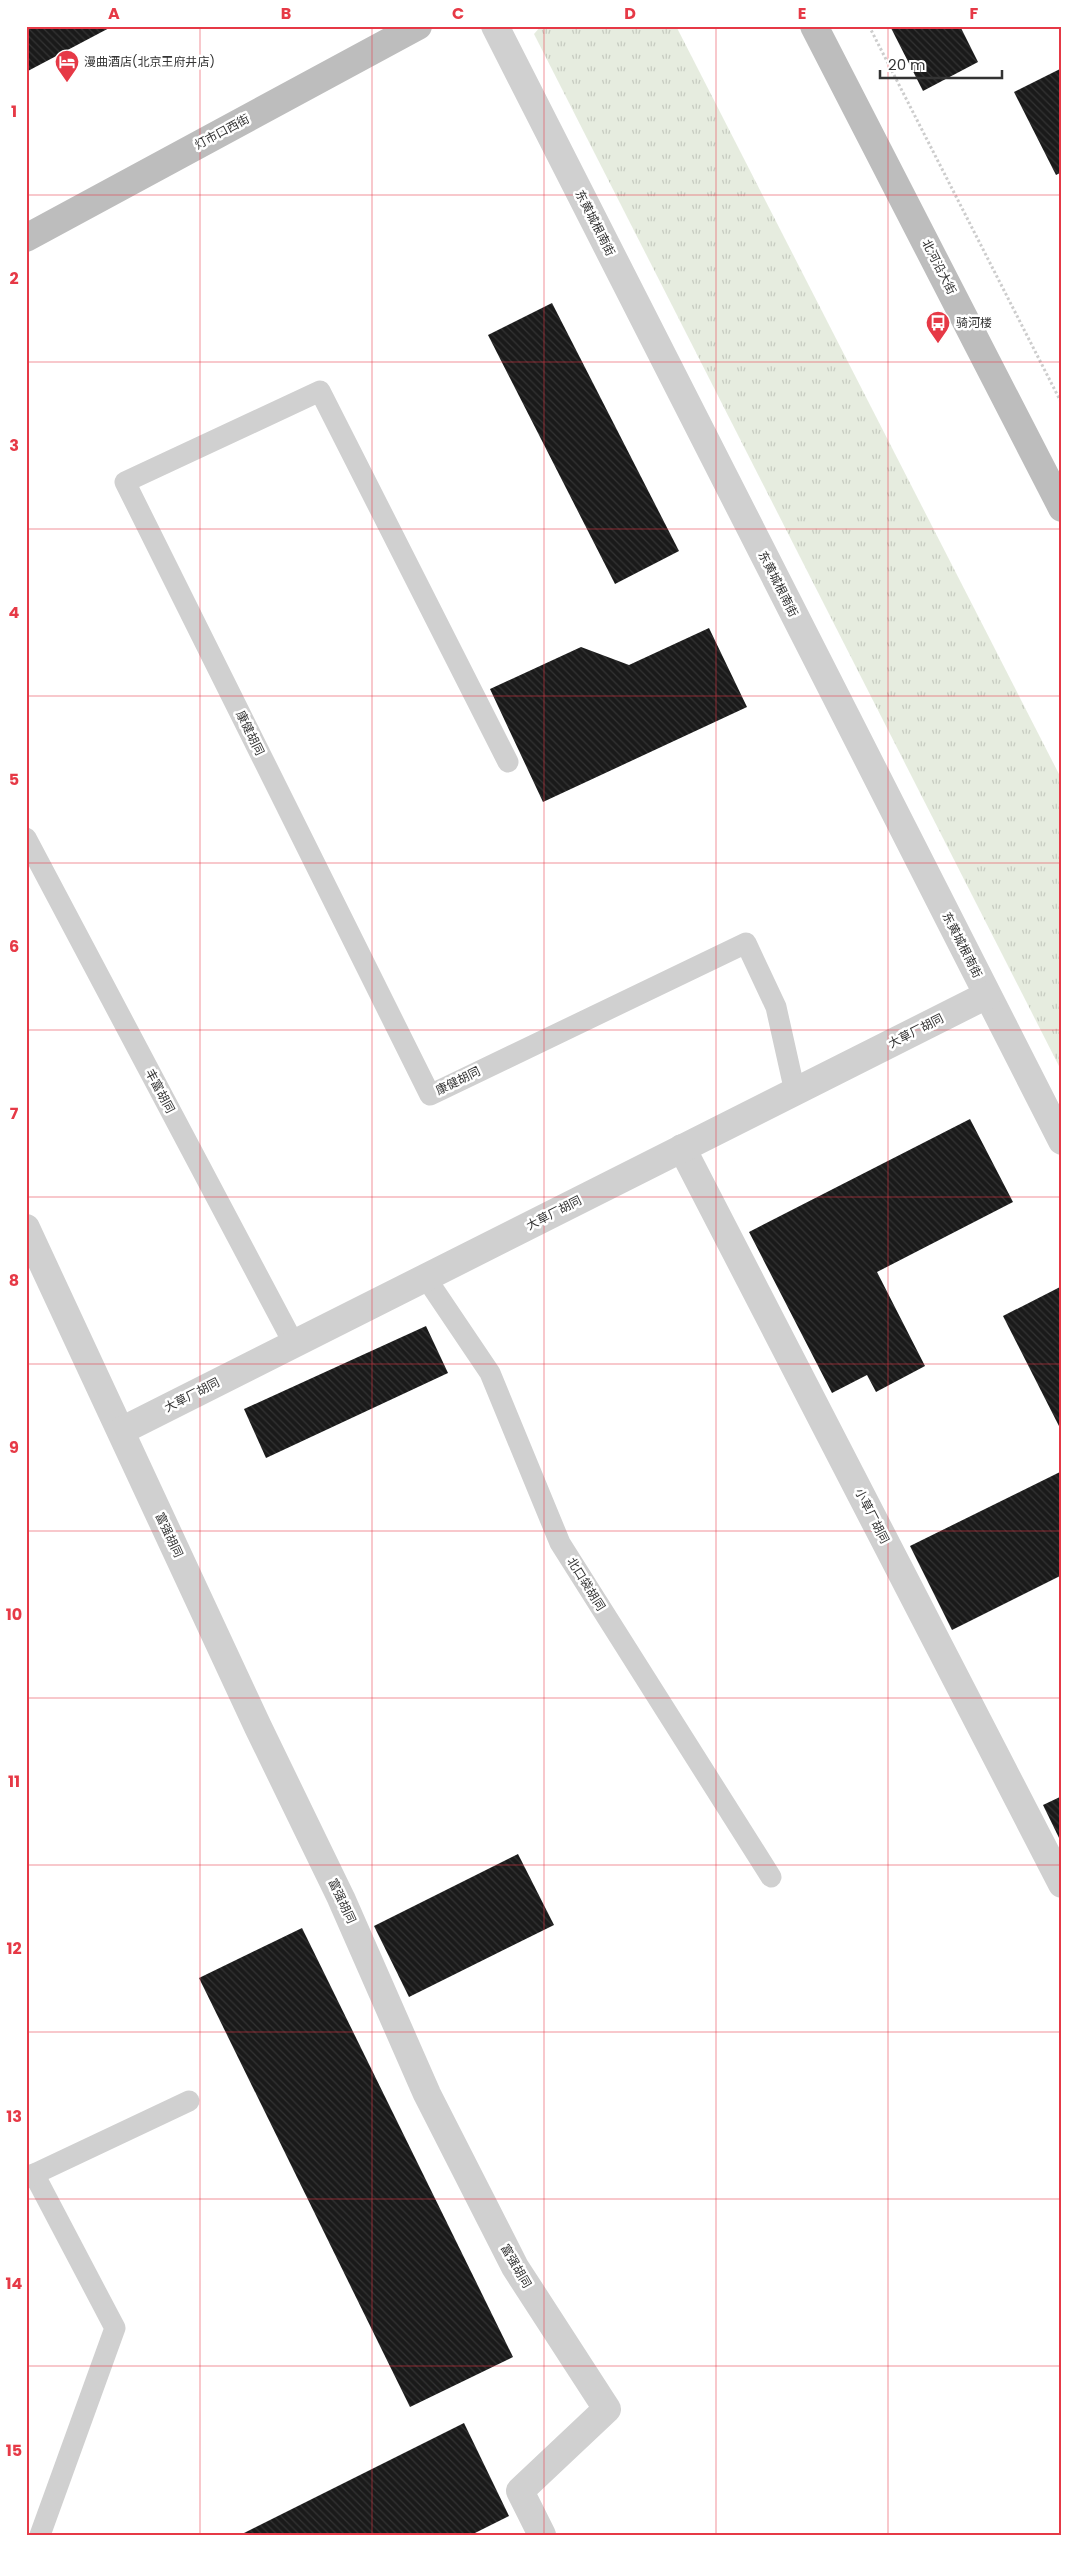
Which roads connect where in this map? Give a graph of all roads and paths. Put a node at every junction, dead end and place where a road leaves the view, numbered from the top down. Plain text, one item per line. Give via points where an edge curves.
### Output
1 (418, 26) edge
2 (495, 26) edge
3 (814, 26) edge
4 (870, 26) edge
5 (26, 238) edge
6 (1062, 404) edge
7 (1062, 508) edge
8 (508, 762) dead end
9 (26, 838) edge
10 (987, 995) junction
11 (795, 1092) junction
12 (1062, 1141) edge
13 (682, 1148) junction
14 (26, 1228) edge
15 (426, 1278) junction
16 (294, 1344) junction
17 (121, 1432) junction
18 (771, 1877) dead end
19 (1062, 1884) edge
20 (190, 2101) dead end
21 (30, 2176) edge
22 (40, 2535) edge
23 (542, 2535) edge

1 - 5 main road, 灯市口西街
2 - 10 street, 东黄城根南街
3 - 7 main road, 北河沿大街
4 - 6 path
8 - 11 lane, 康健胡同 via 320,390 125,482 430,1095 746,943 776,1007
9 - 16 lane, 丰富胡同
10 - 11 street, 大草厂胡同
10 - 12 street, 东黄城根南街
11 - 13 street, 大草厂胡同
13 - 15 street, 大草厂胡同
13 - 19 street, 小草厂胡同
14 - 17 street, 富强胡同
15 - 16 street, 大草厂胡同
15 - 18 lane, 北口袋胡同 via 490,1372 560,1543
16 - 17 street, 大草厂胡同
17 - 23 street, 富强胡同 via 341,1898 427,2094 515,2267 607,2409 520,2491
20 - 21 lane
21 - 22 lane via 114,2328

